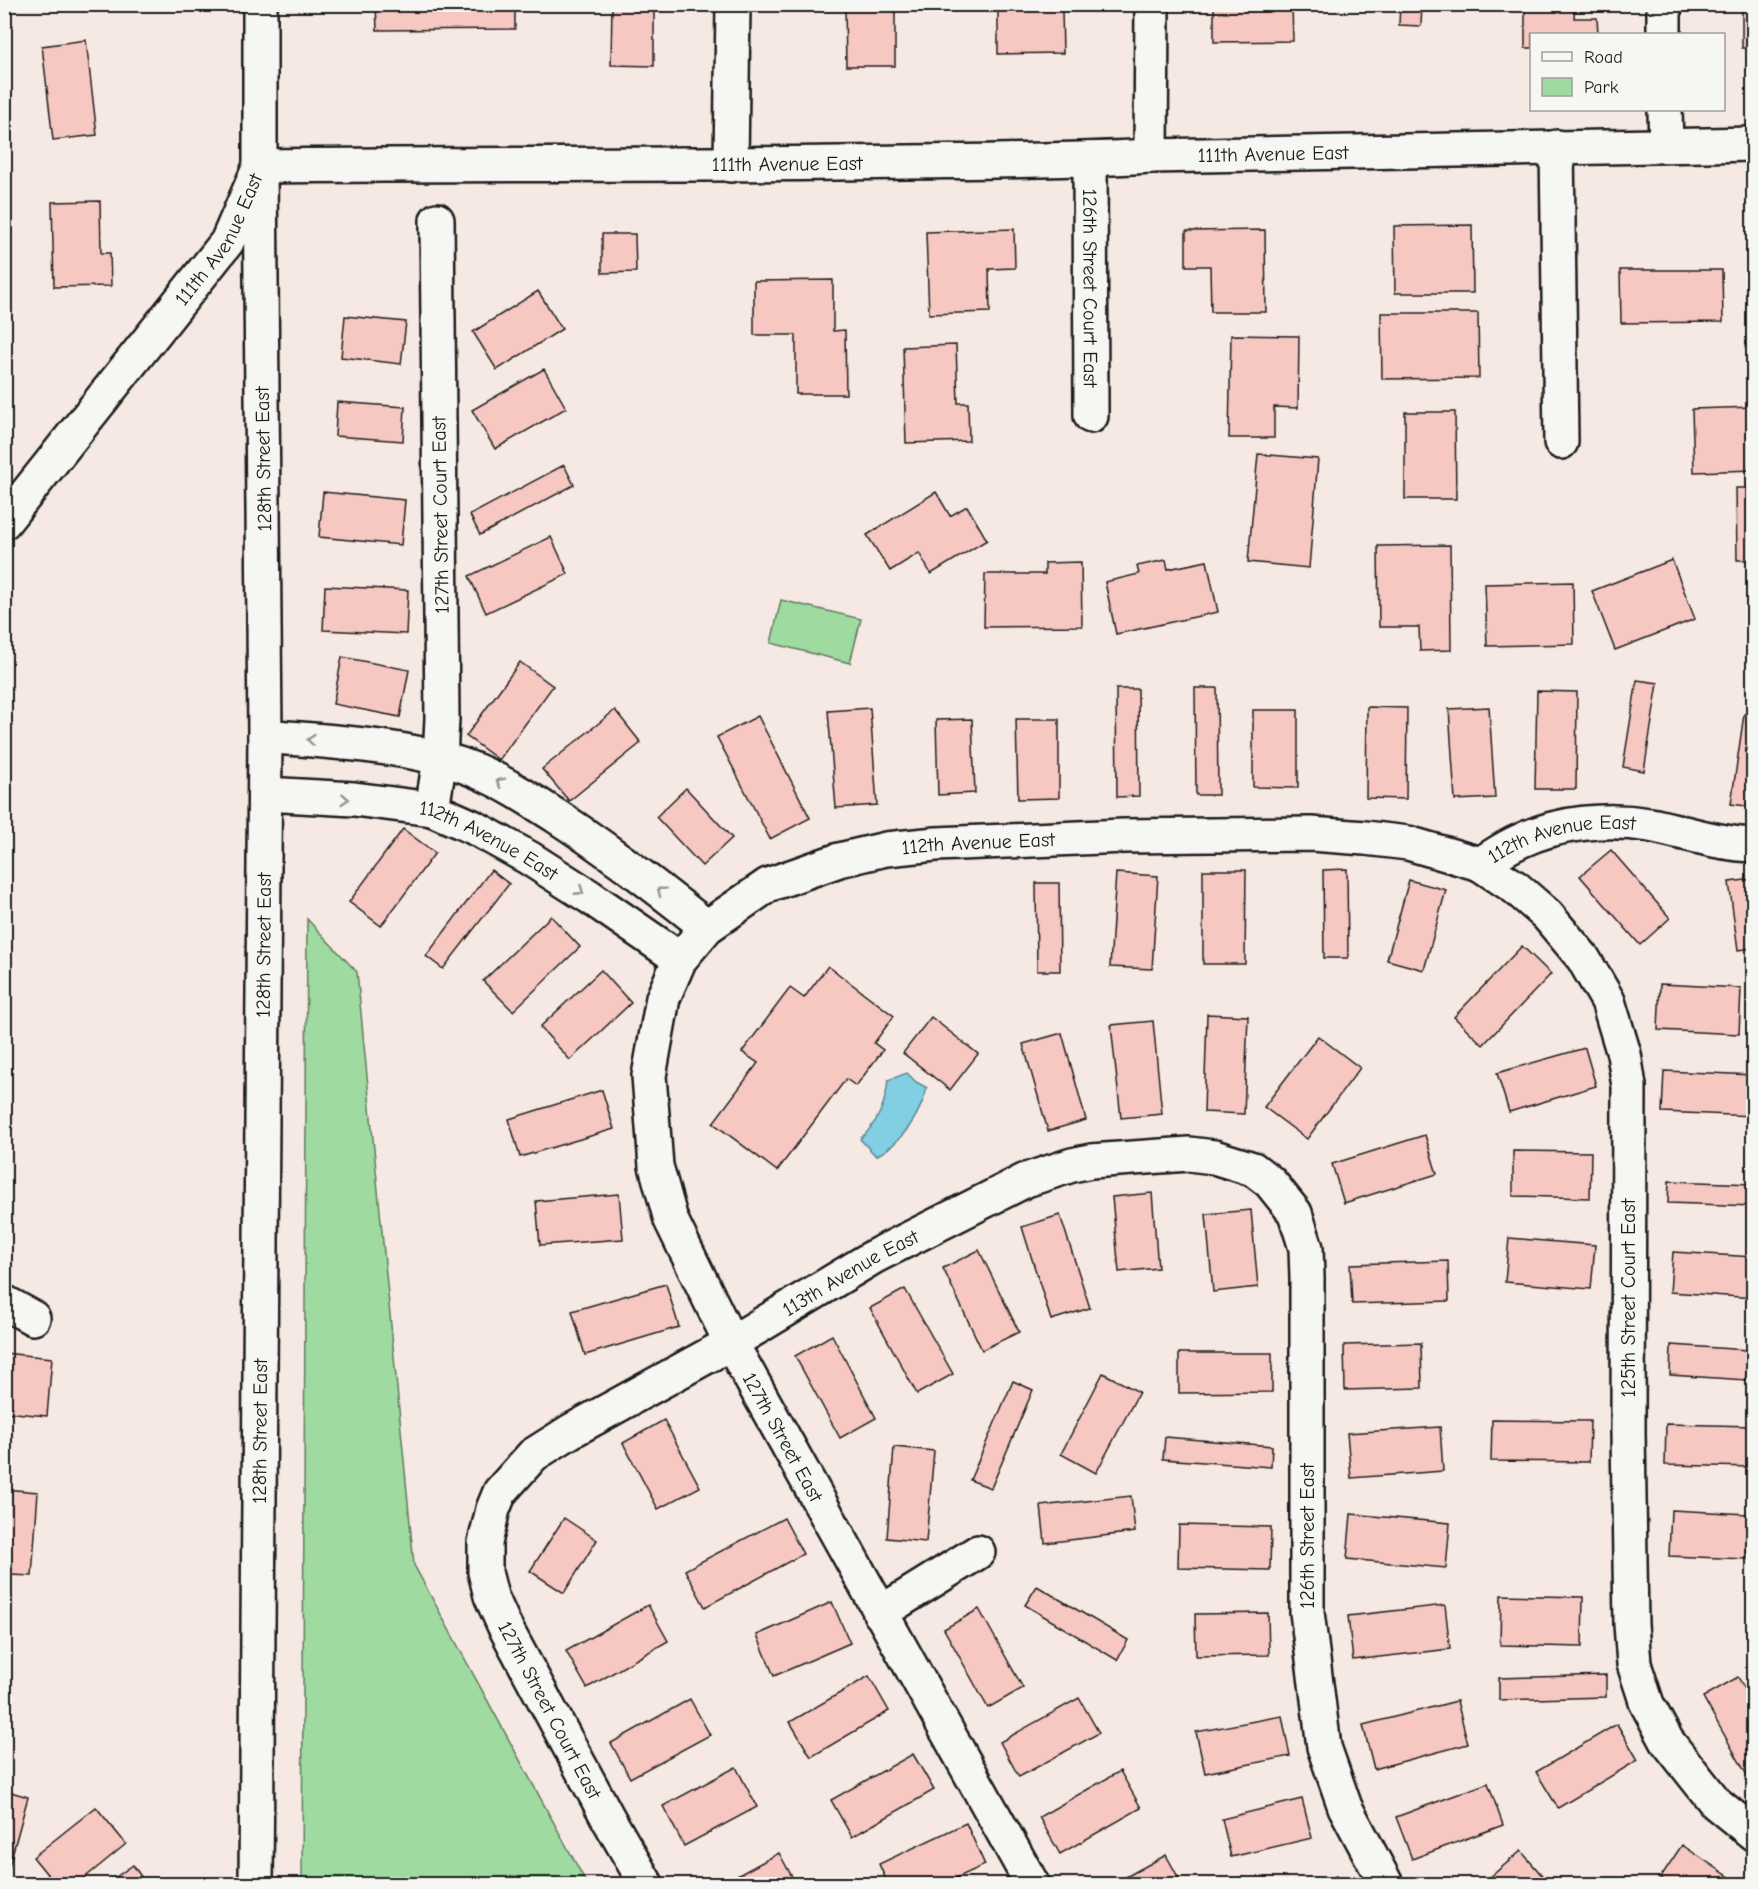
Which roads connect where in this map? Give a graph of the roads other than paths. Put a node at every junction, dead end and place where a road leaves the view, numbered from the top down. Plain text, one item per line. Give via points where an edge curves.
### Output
1 (260, 4) edge
2 (733, 4) edge
3 (1152, 4) edge
4 (1664, 4) edge
5 (1664, 33) edge
6 (1665, 111) edge
7 (1754, 144) edge
8 (1666, 145) junction
9 (1557, 147) junction
10 (1151, 156) junction
11 (1090, 159) junction
12 (731, 165) junction
13 (260, 166) junction
14 (437, 220) dead end
15 (1091, 416) dead end
16 (1561, 442) dead end
17 (4, 522) edge
18 (265, 736) junction
19 (440, 759) junction
20 (265, 794) junction
21 (432, 809) junction
22 (1754, 845) edge
23 (1480, 864) junction
24 (707, 927) junction
25 (680, 959) junction
26 (1270, 1182) joint
27 (4, 1302) edge
28 (33, 1318) dead end
29 (731, 1343) junction
30 (490, 1526) joint
31 (978, 1552) dead end
32 (880, 1613) junction
33 (1754, 1834) edge
34 (256, 1884) edge
35 (646, 1884) edge
36 (1032, 1884) edge
37 (1386, 1884) edge

1 - 13 street, 128th Street East
2 - 12 street
3 - 10 street
4 - 5 street
6 - 8 street
7 - 8 street, 111th Avenue East
8 - 9 street, 111th Avenue East
9 - 10 street, 111th Avenue East
9 - 16 street
10 - 11 street, 111th Avenue East
11 - 12 street, 111th Avenue East
11 - 15 street, 126th Street Court East
12 - 13 street, 111th Avenue East
13 - 17 street, 111th Avenue East via 227,242
13 - 18 street, 128th Street East
14 - 19 street, 127th Street Court East
19 -> 18 street via 339,742
18 - 20 street, 128th Street East
19 - 21 street, 127th Street Court East
24 -> 19 street via 590,838 519,792 476,770
20 -> 21 street, 112th Avenue East
20 - 34 street, 128th Street East
21 -> 25 street, 112th Avenue East via 529,858
22 - 23 street, 112th Avenue East via 1736,845 1640,824 1581,824 1547,830 1519,841
23 - 24 street, 112th Avenue East via 1408,843 1311,834 936,844 886,849 839,860 768,885
23 - 33 street, 125th Street Court East via 1547,915 1583,958 1608,1001 1624,1054 1629,1086 1628,1432 1634,1664 1647,1704 1690,1772 1716,1803
24 - 25 street, 112th Avenue East
25 - 29 street, 127th Street East via 663,998 649,1076 656,1166 671,1220
26 - 29 street, 113th Avenue East via 1253,1169 1214,1156 1188,1154 1091,1161 1072,1166 1026,1180 875,1256
26 - 37 street, 126th Street East via 1295,1214 1305,1248 1307,1612 1324,1747 1345,1807
27 - 28 street
29 - 30 street, 113th Avenue East via 533,1455 500,1492
29 - 32 street, 127th Street East
30 - 35 street, 127th Street Court East via 485,1543 485,1572 491,1596
31 - 32 street
32 - 36 street, 127th Street East

